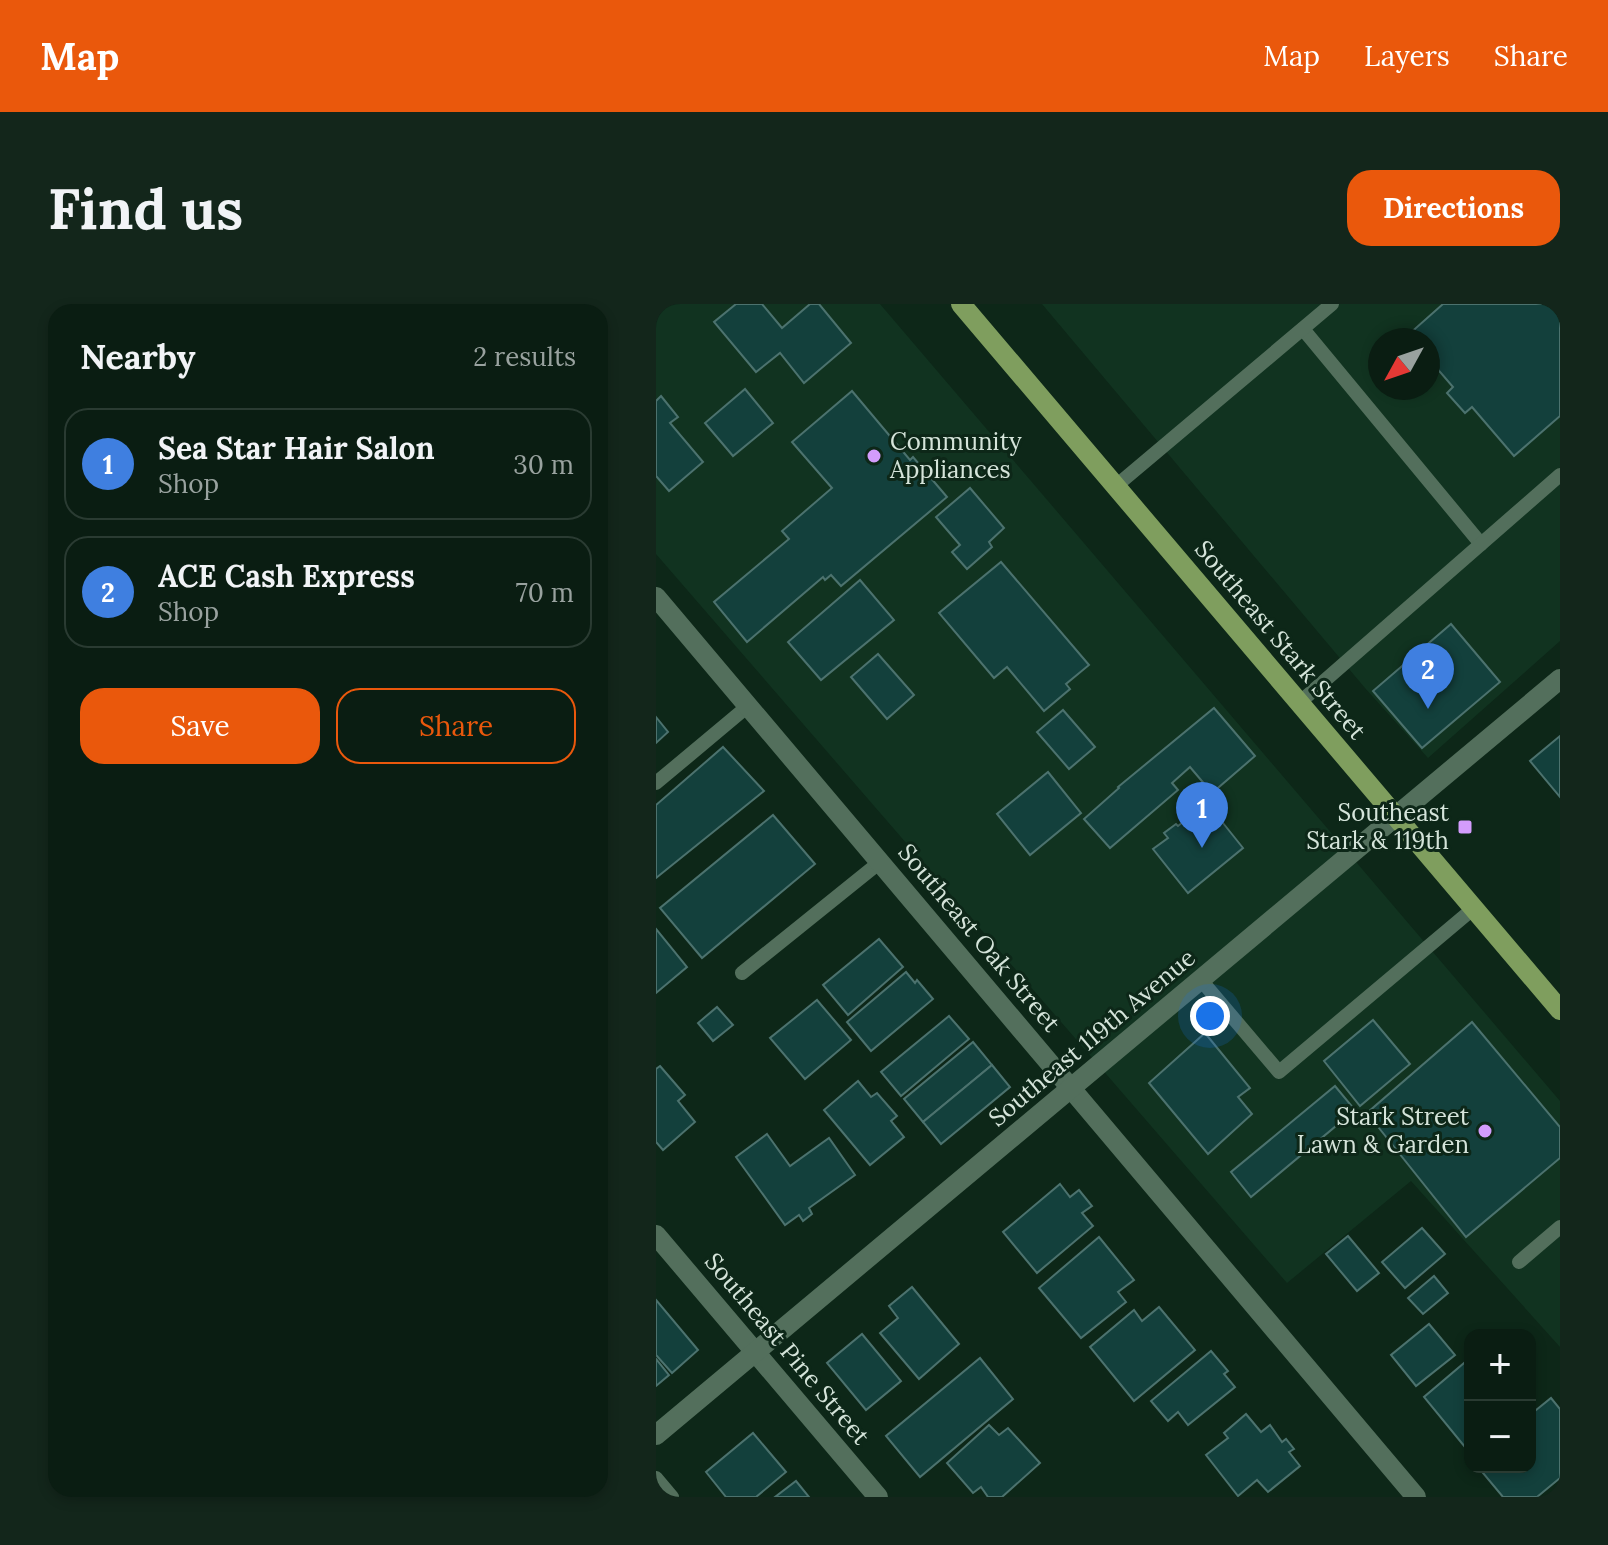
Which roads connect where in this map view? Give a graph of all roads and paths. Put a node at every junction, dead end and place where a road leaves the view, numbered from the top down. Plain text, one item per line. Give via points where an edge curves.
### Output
1 (961, 304) edge
2 (1332, 304) edge
3 (1303, 329) junction
4 (1560, 475) edge
5 (1116, 486) junction
6 (1481, 544) junction
7 (656, 597) edge
8 (1560, 679) edge
9 (1299, 703) junction
10 (748, 706) junction
11 (656, 783) edge
12 (1397, 817) junction
13 (880, 862) junction
14 (1474, 908) junction
15 (742, 973) dead end
16 (1201, 980) junction
17 (1560, 1010) edge
18 (1072, 1088) junction
19 (1560, 1227) edge
20 (656, 1235) edge
21 (1519, 1262) dead end
22 (756, 1353) junction
23 (656, 1435) edge
24 (656, 1478) edge
25 (672, 1497) edge
26 (878, 1497) edge
27 (1416, 1497) edge

1 - 5 main road, Southeast Stark Street
2 - 3 lane
3 - 5 lane
3 - 6 lane
4 - 6 lane
5 - 9 main road, Southeast Stark Street
6 - 9 lane
7 - 10 street, Southeast Oak Street
8 - 12 street, Southeast 119th Avenue
9 - 12 main road, Southeast Stark Street
10 - 11 lane
10 - 13 street, Southeast Oak Street
12 - 14 main road, Southeast Stark Street
12 - 16 street, Southeast 119th Avenue
13 - 15 lane
13 - 18 street, Southeast Oak Street
14 - 16 lane via 1279,1072
14 - 17 main road, Southeast Stark Street
16 - 18 street, Southeast 119th Avenue
18 - 22 street, Southeast 119th Avenue
18 - 27 street, Southeast Oak Street
19 - 21 lane
20 - 22 street, Southeast Pine Street
22 - 23 street, Southeast 119th Avenue
22 - 26 street, Southeast Pine Street
24 - 25 lane

